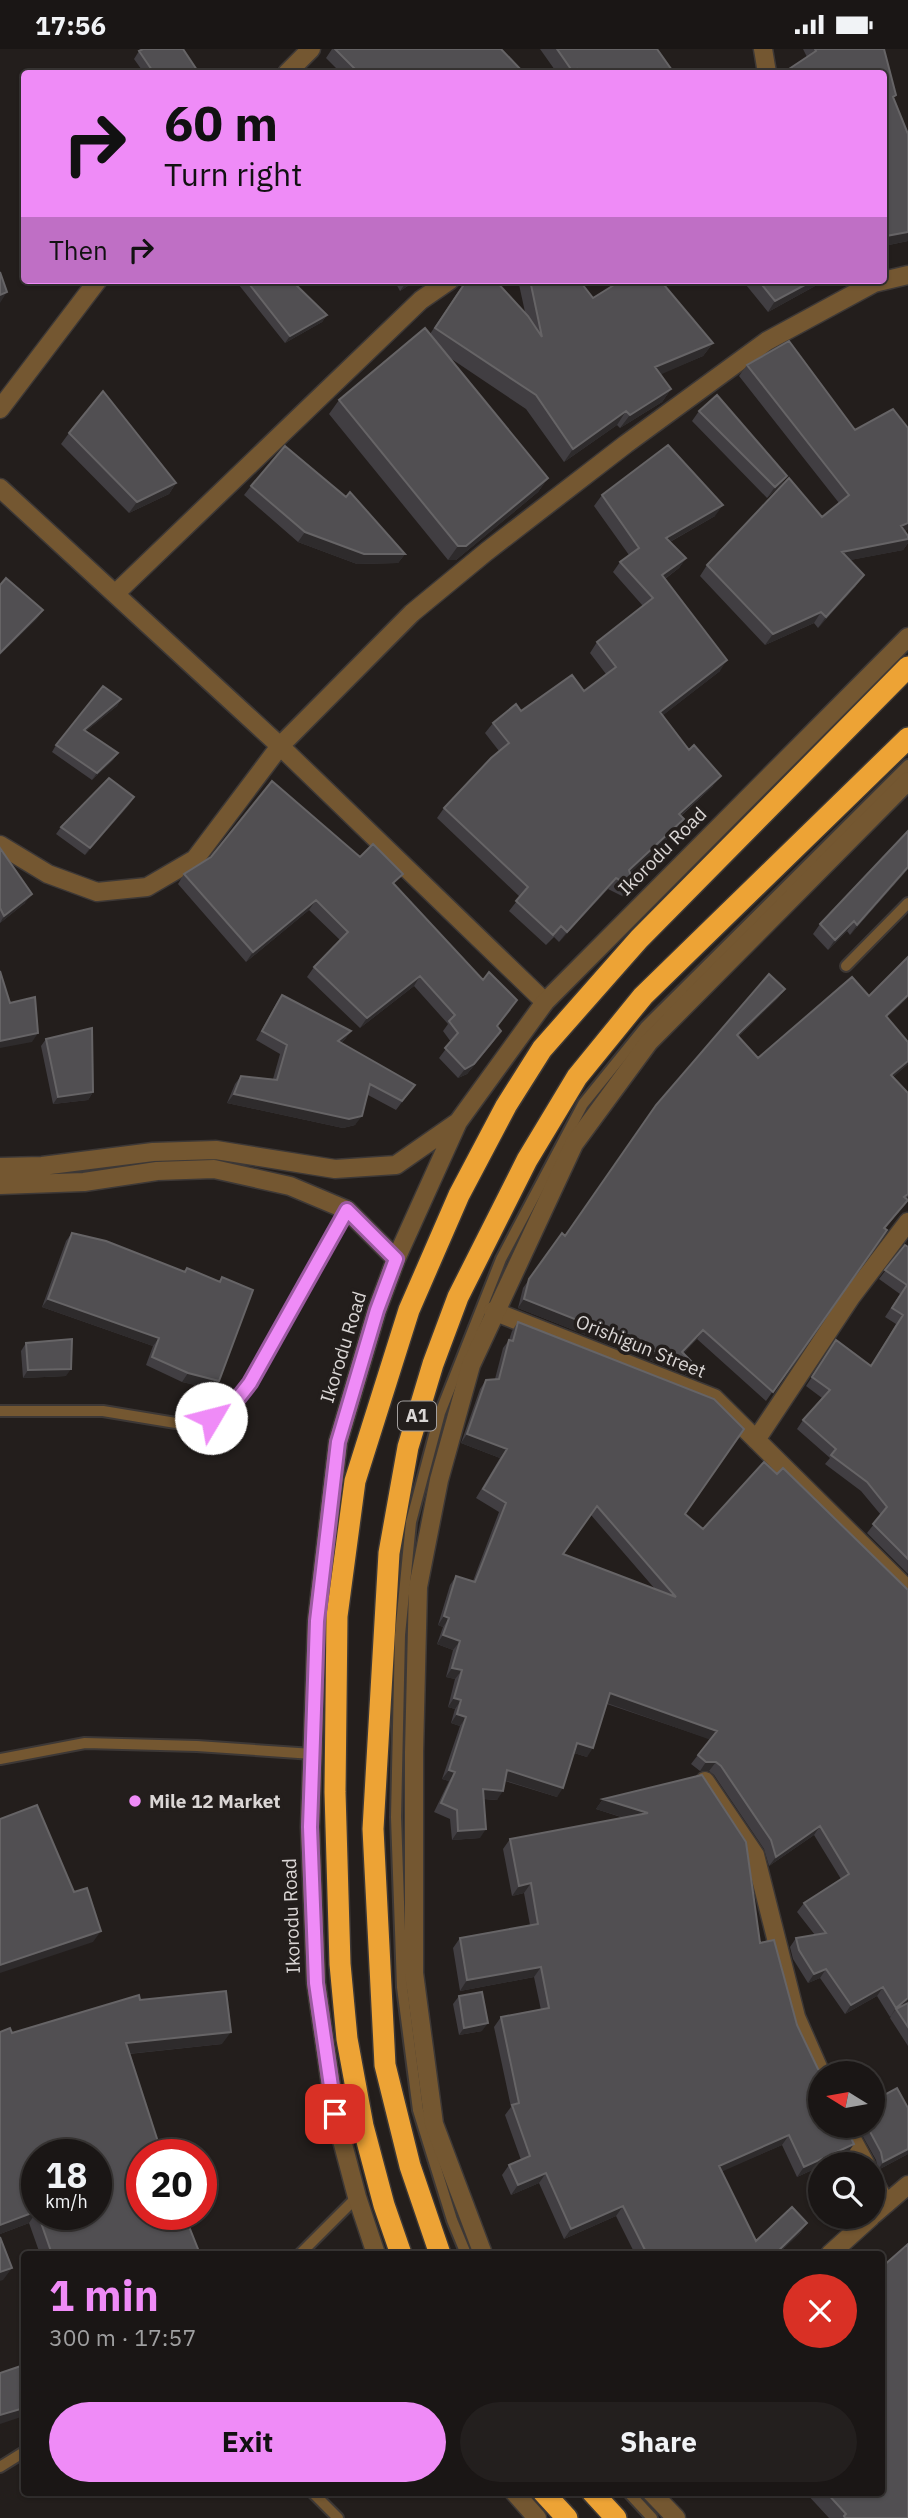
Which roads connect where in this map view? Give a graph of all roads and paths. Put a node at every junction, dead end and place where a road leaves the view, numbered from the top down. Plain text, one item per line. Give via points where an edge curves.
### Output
1 (311, 49) edge
2 (763, 49) edge
3 (290, 70) edge
4 (766, 70) edge
5 (908, 275) edge
6 (887, 280) edge
7 (95, 284) edge
8 (444, 284) edge
9 (872, 284) edge
10 (0, 409) edge
11 (0, 488) edge
12 (116, 593) junction
13 (908, 637) edge
14 (903, 670) edge
15 (908, 738) edge
16 (281, 746) junction
17 (908, 765) edge
18 (908, 781) edge
19 (0, 845) edge
20 (908, 903) edge
21 (846, 966) dead end
22 (545, 1002) junction
23 (458, 1122) junction
24 (0, 1167) edge
25 (0, 1185) edge
26 (347, 1210) junction
27 (908, 1222) edge
28 (396, 1259) junction
29 (494, 1311) junction
30 (0, 1411) edge
31 (756, 1440) junction
32 (908, 1590) edge
33 (313, 1754) junction
34 (0, 1759) edge
35 (705, 1781) edge
36 (815, 2061) edge
37 (908, 2185) edge
38 (357, 2197) junction
39 (885, 2205) edge
40 (858, 2229) edge
41 (303, 2251) edge
42 (375, 2251) edge
43 (400, 2251) edge
44 (439, 2251) edge
45 (465, 2251) edge
46 (481, 2251) edge
47 (833, 2251) edge
48 (21, 2454) edge
49 (0, 2467) edge
50 (316, 2496) edge
51 (518, 2496) edge
52 (547, 2496) edge
53 (596, 2496) edge
54 (632, 2496) edge
55 (655, 2496) edge
56 (338, 2518) edge
57 (537, 2518) edge
58 (567, 2518) edge
59 (616, 2518) edge
60 (652, 2518) edge
61 (676, 2518) edge

1 - 3 street
2 - 4 street
5 - 6 street
7 - 10 street
8 - 12 street via 421,300
9 - 16 street via 767,341 626,444 412,613
11 - 12 street
12 - 16 street
13 - 22 street, Ikorodu Road
14 - 43 highway, A1 via 639,939 542,1049 506,1106 409,1310 359,1468 337,1616 335,1792 347,2039 363,2126
15 - 44 highway, A1 via 643,996 577,1077 520,1173 458,1297 433,1364 408,1447 389,1553 373,1829 385,2065 410,2166
16 - 19 street via 195,859 146,887 97,891 48,874
16 - 22 street
17 - 45 lane via 646,1027 583,1104 501,1259 440,1413 411,1522 400,1635 397,1843 402,1987 418,2110
18 - 29 street via 649,1042 574,1144
20 - 21 lane
22 - 23 street, Ikorodu Road
23 - 24 street via 396,1165 335,1169 216,1150
23 - 28 street, Ikorodu Road
25 - 26 street via 214,1169 290,1186
26 - 28 street
26 - 30 lane via 250,1383 228,1411 194,1426 103,1411
27 - 31 street via 851,1297
28 - 33 street, Ikorodu Road via 338,1442 317,1621
29 - 31 street, Orishigun Street via 714,1398
29 - 46 street via 471,1365 442,1468 418,1587 414,1752 414,1973 433,2124
31 - 32 street, Orishigun Street
33 - 34 lane via 85,1743
33 - 38 street, Ikorodu Road via 310,1827 316,1983 335,2114
35 - 36 street via 755,1855 796,2017
37 - 39 street
38 - 41 lane
38 - 42 street, Ikorodu Road
40 - 47 street
48 - 49 lane
50 - 56 lane
51 - 57 street
52 - 58 highway
53 - 59 highway
54 - 60 lane
55 - 61 street

